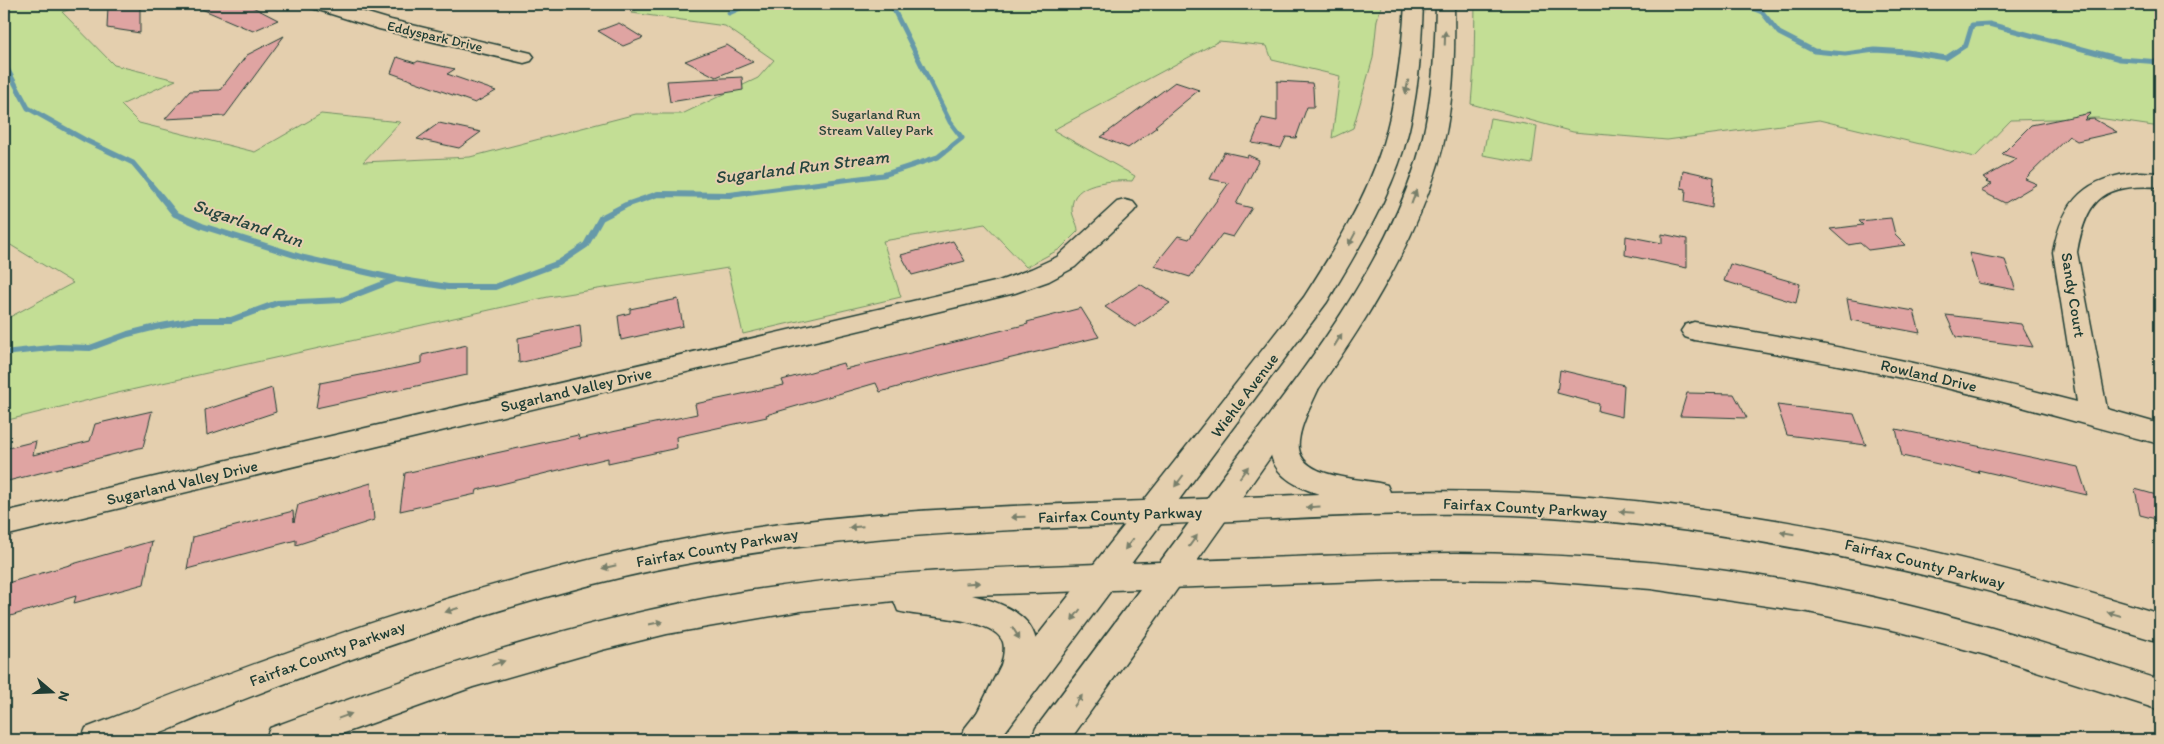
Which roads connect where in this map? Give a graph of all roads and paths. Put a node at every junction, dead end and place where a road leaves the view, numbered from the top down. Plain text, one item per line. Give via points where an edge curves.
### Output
1 (318, 4) edge
2 (1414, 4) edge
3 (1446, 4) edge
4 (524, 56) dead end
5 (2160, 180) edge
6 (1125, 207) dead end
7 (1694, 331) dead end
8 (1304, 390) junction
9 (2094, 415) junction
10 (2160, 434) edge
11 (1449, 503) junction
12 (1214, 511) junction
13 (1154, 513) junction
14 (4, 524) edge
15 (1168, 575) junction
16 (1105, 576) junction
17 (801, 597) junction
18 (2160, 628) edge
19 (2160, 695) edge
20 (982, 736) edge
21 (99, 740) edge
22 (283, 740) edge
23 (1049, 740) edge

1 - 4 main road, Eddyspark Drive via 386,25
2 -> 13 main road, Wiehle Avenue via 1409,76 1399,126 1364,216 1314,302
8 -> 3 main road via 1368,294 1415,194 1434,134 1441,96
5 - 9 main road, Sandy Court via 2129,178 2101,186 2085,200 2066,238 2065,252
6 - 14 main road, Sugarland Valley Drive via 1066,262 1040,276 1006,287
7 - 9 main road, Rowland Drive via 1876,363
8 - 11 main road via 1284,447 1288,465 1296,474 1345,488
12 -> 8 main road
9 - 10 main road, Rowland Drive
11 -> 12 main road, Fairfax County Parkway
18 -> 11 main road, Fairfax County Parkway via 1982,576 1822,539 1616,511
12 - 13 main road, Fairfax County Parkway
15 -> 12 main road
13 -> 16 main road, Wiehle Avenue
13 -> 21 main road, Fairfax County Parkway via 979,518 811,531 628,563 479,601 364,638
15 - 16 main road
15 - 19 main road via 1424,565 1620,572 1679,578 1880,613 1996,643
23 -> 15 main road
17 -> 16 main road
16 -> 20 main road, Wiehle Avenue
17 -> 20 main road via 953,605 978,610 1014,627 1021,639 1022,654 1015,675
22 -> 17 main road via 520,656 622,629

